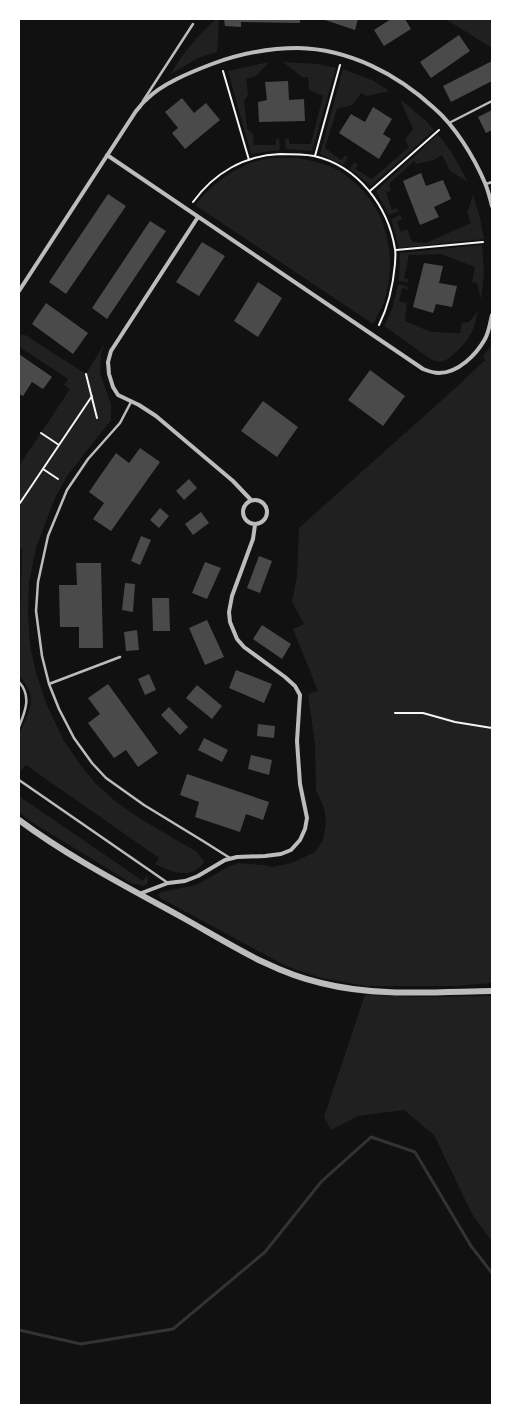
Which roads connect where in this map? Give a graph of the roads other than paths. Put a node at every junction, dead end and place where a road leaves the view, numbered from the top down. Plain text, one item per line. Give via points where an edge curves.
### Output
1 (193, 24) dead end
2 (492, 101) edge
3 (136, 111) junction
4 (449, 123) junction
5 (107, 155) junction
6 (492, 182) edge
7 (486, 184) junction
8 (492, 206) edge
9 (198, 217) junction
10 (19, 291) edge
11 (492, 315) edge
12 (131, 402) junction
13 (251, 500) junction
14 (255, 524) junction
15 (120, 656) dead end
16 (19, 682) edge
17 (49, 684) junction
18 (19, 727) edge
19 (19, 780) edge
20 (19, 820) edge
21 (230, 858) junction
22 (168, 883) junction
23 (139, 894) junction
24 (492, 991) edge

1 - 3 lane
2 - 4 lane
3 - 4 street via 146,99 161,88 202,68 249,53 298,48 345,56 388,73 435,108
3 - 5 street
4 - 7 street
5 - 9 street
5 - 10 street
6 - 7 lane
7 - 8 street
9 - 11 street via 423,369 438,373 451,371 463,364 485,338
9 - 12 street via 111,351 108,362 113,387 118,395
12 - 13 street via 156,416 233,481
12 - 17 lane via 120,423 88,459 67,490 48,536 38,582 36,611
13 - 14 street via 245,505 243,512 245,519
13 - 14 street via 264,503 268,513 262,523
14 - 21 street via 253,539 232,596 230,622 236,639 285,677 300,695 297,741 300,784 307,818 300,840 291,850 281,854
15 - 17 lane
16 - 18 lane via 26,692 27,699
17 - 21 lane via 74,738 106,778 144,805
19 - 22 lane
20 - 23 street via 45,839
21 - 22 street via 198,876
22 - 23 street
23 - 24 street via 283,972 321,983 370,991

